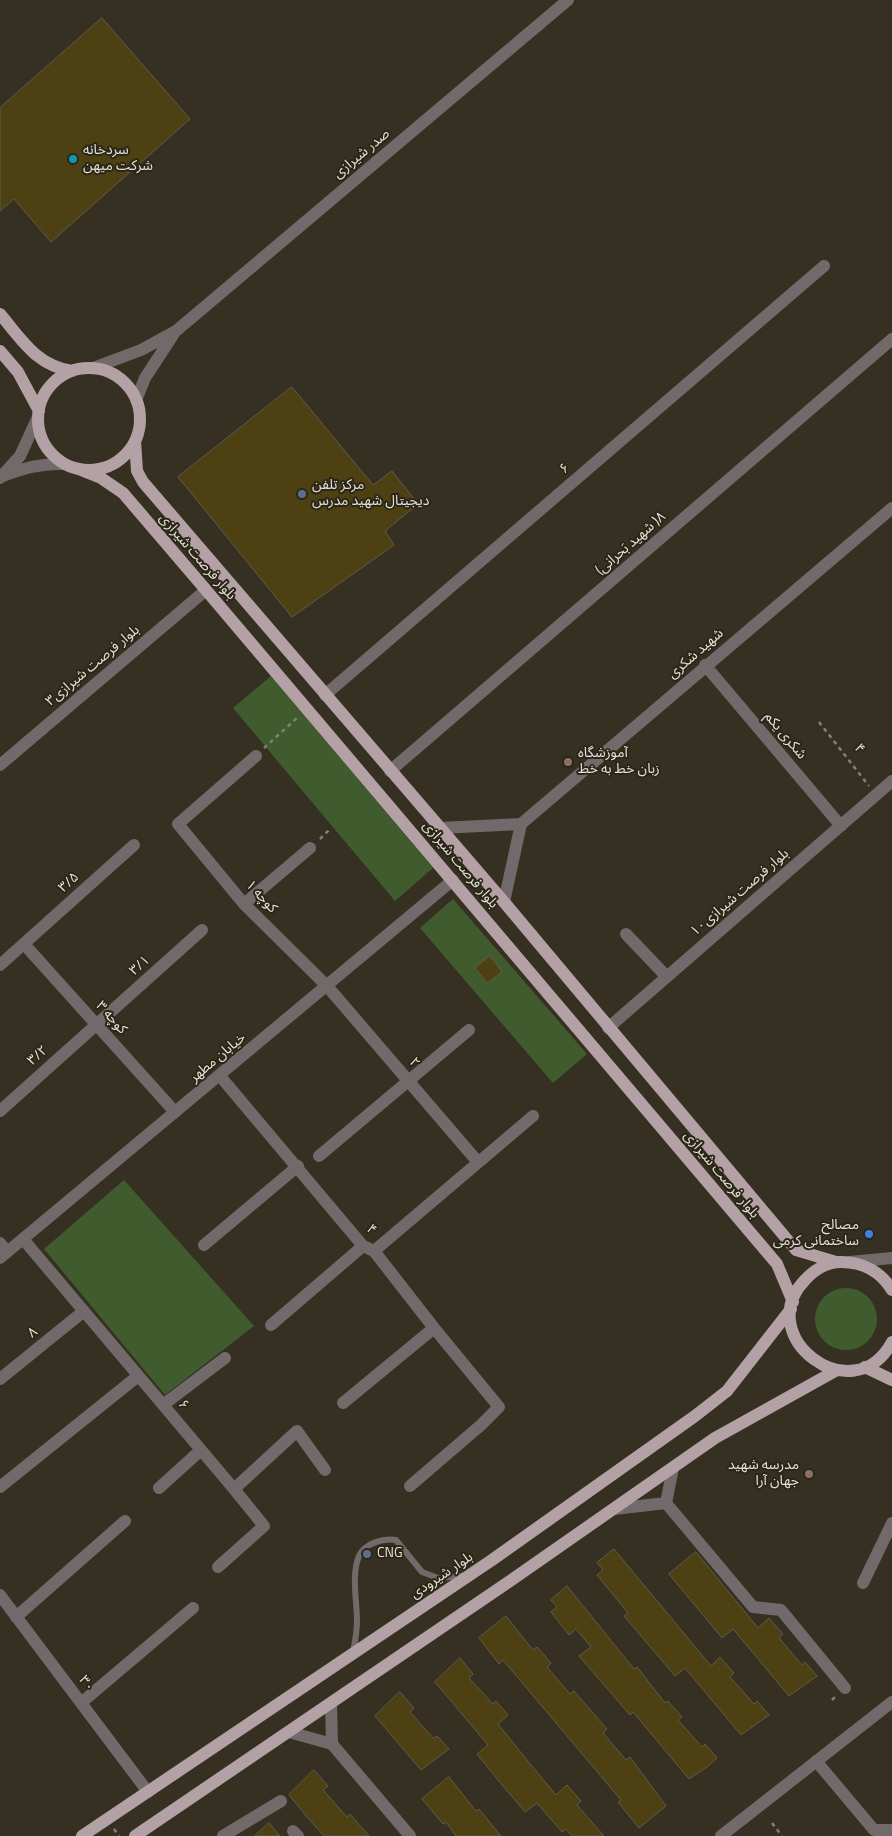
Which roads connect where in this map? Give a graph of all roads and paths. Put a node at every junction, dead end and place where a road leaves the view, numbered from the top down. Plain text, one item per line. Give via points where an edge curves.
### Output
1 (568, 0) edge
2 (824, 266) dead end
3 (0, 314) edge
4 (176, 331) junction
5 (892, 339) edge
6 (0, 351) edge
7 (93, 368) junction
8 (72, 371) junction
9 (136, 400) junction
10 (38, 414) junction
11 (135, 441) junction
12 (64, 464) junction
13 (81, 470) junction
14 (2, 477) edge
15 (892, 508) edge
16 (206, 590) junction
17 (705, 665) junction
18 (325, 695) junction
19 (307, 709) junction
20 (819, 722) dead end
21 (256, 756) joint
22 (0, 765) edge
23 (390, 771) junction
24 (892, 781) edge
25 (876, 795) junction
26 (521, 824) junction
27 (841, 826) junction
28 (440, 828) junction
29 (134, 845) dead end
30 (310, 848) dead end
31 (453, 880) junction
32 (504, 902) junction
33 (244, 904) junction
34 (202, 930) dead end
35 (626, 934) dead end
36 (24, 944) junction
37 (0, 965) edge
38 (667, 977) junction
39 (327, 986) junction
40 (97, 1024) junction
41 (608, 1028) junction
42 (469, 1030) dead end
43 (220, 1076) junction
44 (409, 1080) junction
45 (0, 1111) edge
46 (175, 1112) junction
47 (533, 1116) dead end
48 (319, 1156) dead end
49 (477, 1161) junction
50 (298, 1166) junction
51 (23, 1239) junction
52 (204, 1245) dead end
53 (369, 1248) junction
54 (2, 1251) edge
55 (892, 1258) edge
56 (836, 1262) junction
57 (850, 1262) junction
58 (892, 1290) edge
59 (792, 1306) junction
60 (84, 1311) junction
61 (271, 1325) dead end
62 (434, 1328) junction
63 (892, 1342) edge
64 (225, 1358) dead end
65 (865, 1367) junction
66 (837, 1370) junction
67 (138, 1376) junction
68 (0, 1379) edge
69 (892, 1380) edge
70 (342, 1403) dead end
71 (163, 1405) junction
72 (201, 1450) junction
73 (674, 1468) junction
74 (325, 1470) dead end
75 (410, 1486) dead end
76 (0, 1487) edge
77 (159, 1488) dead end
78 (234, 1489) junction
79 (666, 1503) junction
80 (614, 1509) junction
81 (125, 1521) dead end
82 (892, 1523) edge
83 (218, 1567) dead end
84 (469, 1575) junction
85 (863, 1583) dead end
86 (0, 1595) edge
87 (193, 1608) dead end
88 (16, 1617) junction
89 (353, 1654) junction
90 (845, 1688) dead end
91 (892, 1702) edge
92 (82, 1703) junction
93 (331, 1703) junction
94 (289, 1732) junction
95 (332, 1744) junction
96 (816, 1761) junction
97 (148, 1792) junction
98 (281, 1801) dead end
99 (772, 1823) dead end
100 (892, 1830) edge
101 (82, 1836) edge
102 (135, 1836) edge
103 (223, 1836) edge
104 (410, 1836) edge
105 (721, 1836) edge
106 (782, 1836) edge

1 - 4 street, صدر شیرازی
2 - 18 street, ۶
3 - 8 main road via 38,359 50,366
4 - 7 street, صدر شیرازی via 127,357
4 - 9 street, صدر شیرازی via 145,378
5 - 23 street, (شهید بَحرانی )۸
6 - 10 main road via 18,372
7 - 8 main road
7 - 9 main road via 119,378
8 - 10 main road via 48,389
9 - 11 main road via 140,421
10 - 12 main road via 38,427 45,444
10 - 14 street via 20,456
11 - 13 main road via 123,458 110,466
11 - 18 main road, بلوار فرصت شیرازی via 137,470 143,482
12 - 13 main road
12 - 14 street via 28,467
13 - 16 main road, بلوار فرصت شیرازی via 107,481 123,493
15 - 17 street, شهید شکری
16 - 19 main road, بلوار فرصت شیرازی
16 - 22 street, ۳بلوار فرصت شیرازی
17 - 26 street, شهید شکری
17 - 27 street, شکری یکم
18 - 23 main road, بلوار فرصت شیرازی
19 - 21 path
19 - 31 main road, بلوار فرصت شیرازی
20 - 25 path, ۴
21 - 33 street, کوچه ۱ via 178,824
23 - 28 main road, بلوار فرصت شیرازی
24 - 25 street, بلوار فرصت شیرازی۱۰
25 - 27 street, بلوار فرصت شیرازی۱۰
26 - 28 street
26 - 32 street
27 - 38 street, بلوار فرصت شیرازی۱۰
28 - 32 main road, بلوار فرصت شیرازی
29 - 36 street, ۳/۵
30 - 33 street
31 - 39 street, خیابان مطهر
31 - 59 main road, بلوار فرصت شیرازی via 777,1264
32 - 41 main road, بلوار فرصت شیرازی
33 - 39 street, کوچه ۱
34 - 40 street, ۳/۱
35 - 38 street
36 - 37 street, ۳/۵
36 - 40 street, کوچه ۳
38 - 41 street, بلوار فرصت شیرازی۱۰
39 - 43 street, خیابان مطهر
39 - 44 street, ۲
40 - 45 street, ۳/۲
40 - 46 street, کوچه ۳
41 - 56 main road, بلوار فرصت شیرازی via 796,1250
42 - 44 street
43 - 46 street, خیابان مطهر
43 - 50 street, ۴
44 - 48 street
44 - 49 street, ۲
46 - 51 street, خیابان مطهر
47 - 49 street
49 - 53 street
50 - 52 street
50 - 53 street, ۴
51 - 54 street, خیابان مطهر
51 - 60 street, ۶
53 - 61 street
53 - 62 street, ۴
55 - 57 street
56 - 57 main road
56 - 59 main road, بلوار شیرودی via 811,1274 801,1284
57 - 58 main road via 867,1266
59 - 66 main road, بلوار فرصت شیرازی via 791,1324 801,1349 812,1360
59 - 84 main road, بلوار شیرودی via 727,1391
60 - 67 street, ۶
60 - 68 street, ۸
62 - 70 street
62 - 75 street, ۴ via 499,1406
63 - 65 main road via 883,1355
64 - 71 street
65 - 66 main road
65 - 69 main road
66 - 73 main road via 715,1438
67 - 71 street, ۶
67 - 76 street
71 - 72 street, ۶
72 - 77 street
72 - 78 street, ۶
73 - 79 street
73 - 80 main road
74 - 78 street via 298,1431
78 - 83 street, ۶ via 264,1526
79 - 80 street
79 - 90 street via 753,1607 781,1610
80 - 93 main road
81 - 88 street
82 - 85 street
84 - 89 main road, بلوار شیرودی
84 - 89 lane via 438,1578 422,1572 396,1540 386,1538 369,1547 360,1555 356,1579 357,1622
86 - 88 street, ۳۰
87 - 92 street
88 - 92 street, ۳۰
89 - 97 main road, بلوار شیرودی
91 - 96 street
92 - 97 street, ۳۰
93 - 94 main road
93 - 95 street
94 - 95 street
94 - 102 main road
95 - 104 street
96 - 100 street via 874,1830
96 - 105 street
97 - 101 main road, بلوار شیرودی
98 - 103 street
99 - 106 path

